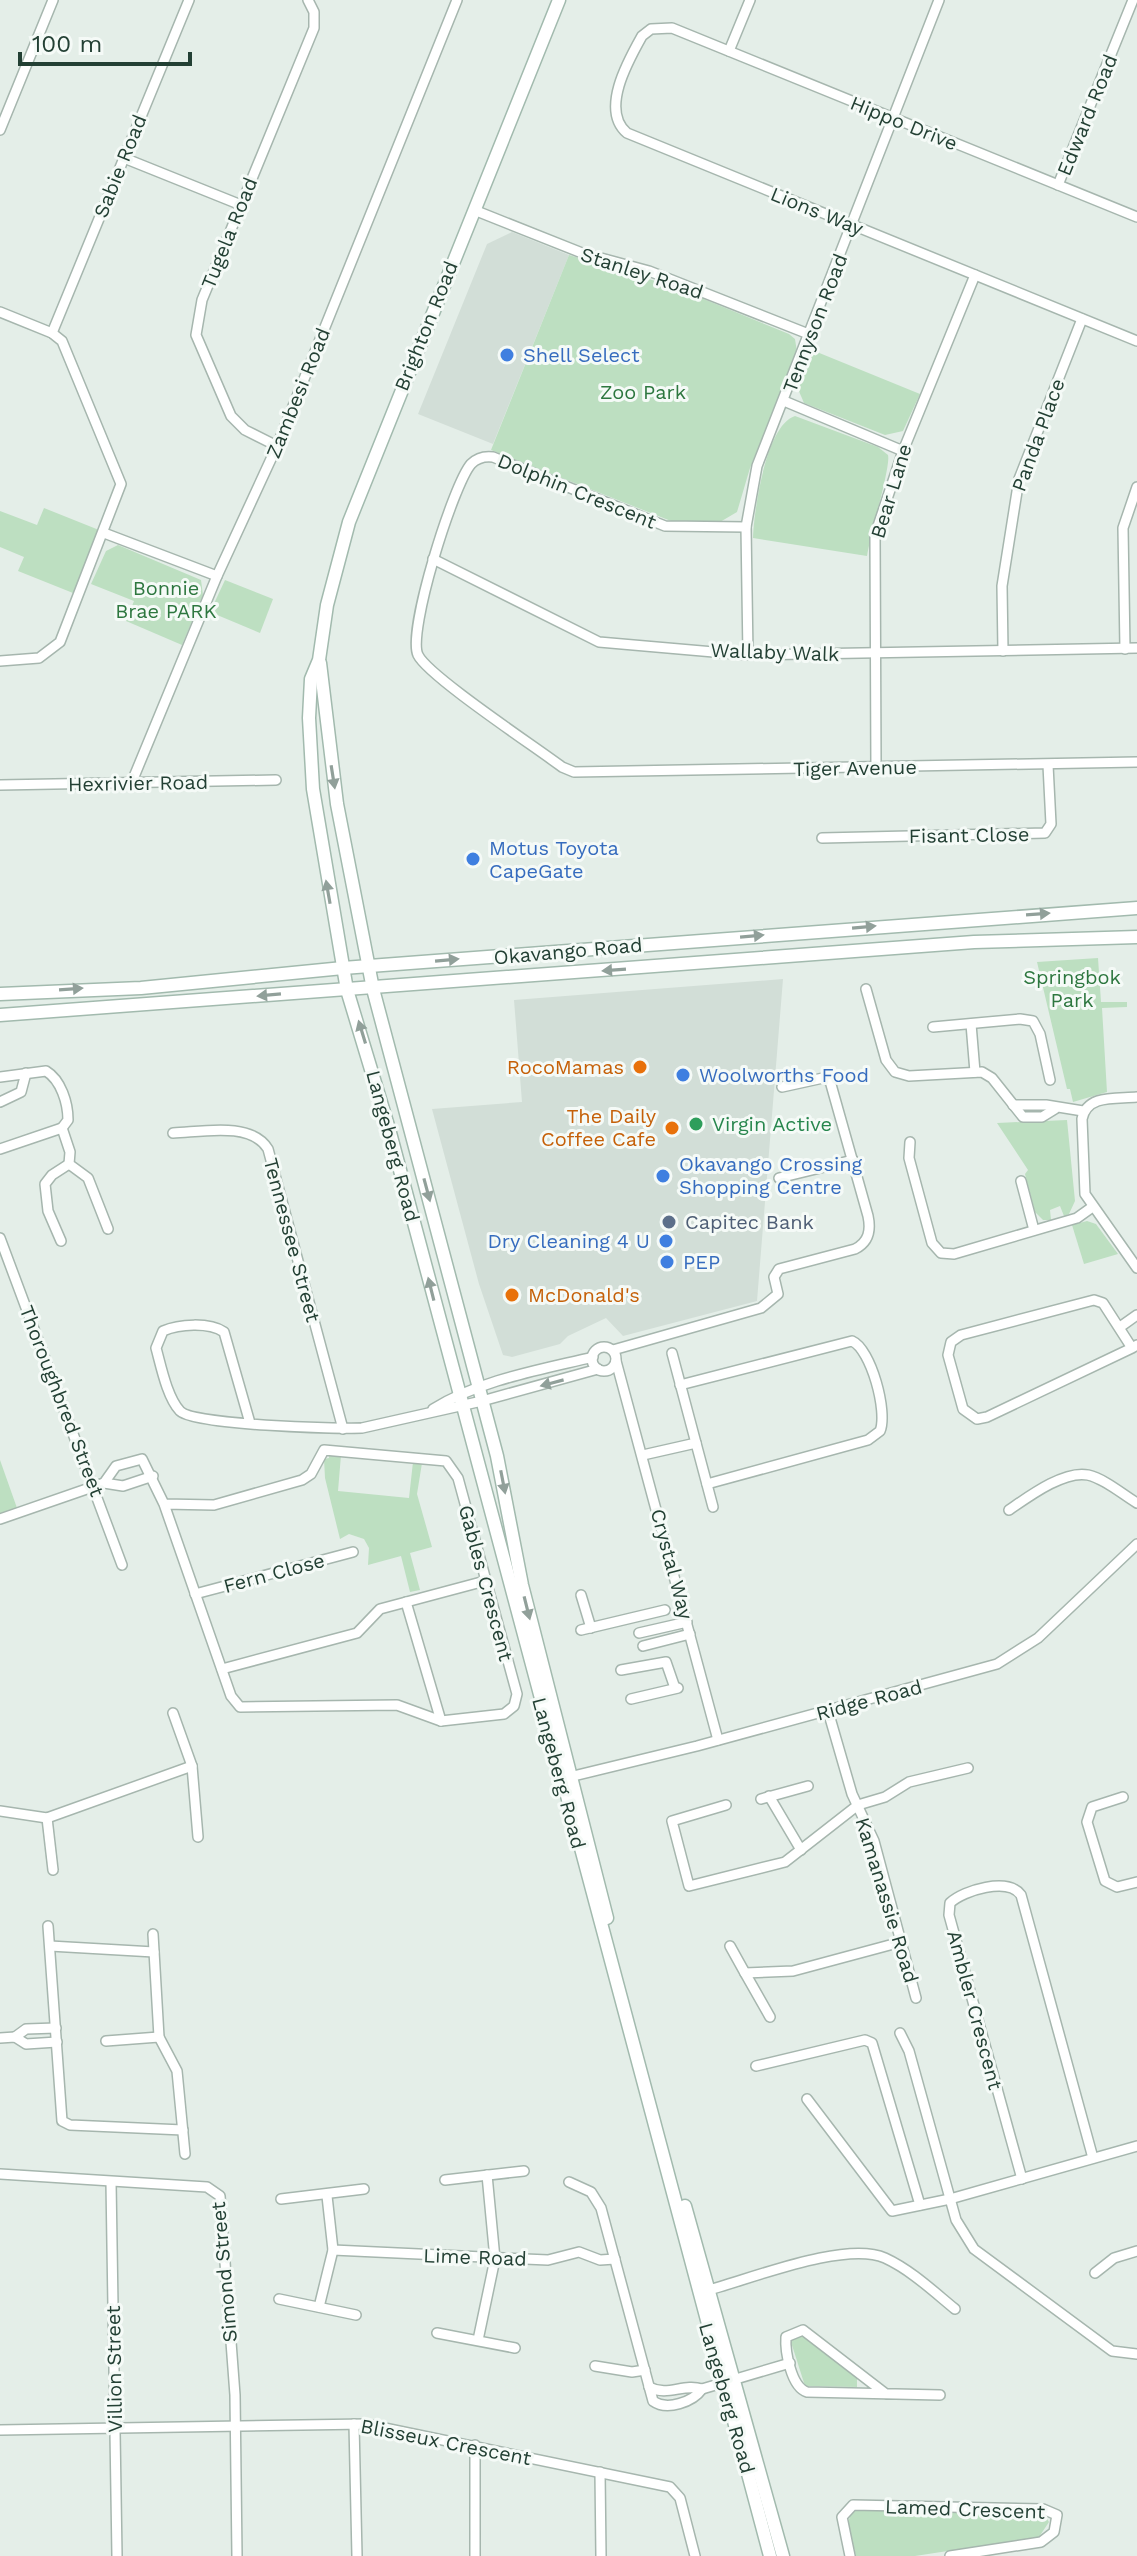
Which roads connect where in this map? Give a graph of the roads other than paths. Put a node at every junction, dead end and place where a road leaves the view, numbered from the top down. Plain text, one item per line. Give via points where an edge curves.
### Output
1 (53, 0) edge
2 (189, 0) edge
3 (308, 0) edge
4 (457, 0) edge
5 (559, 0) edge
6 (750, 0) edge
7 (939, 0) edge
8 (1133, 0) edge
9 (672, 28) joint
10 (729, 51) junction
11 (4, 111) edge
12 (891, 117) junction
13 (0, 130) edge
14 (124, 158) junction
15 (1058, 185) junction
16 (241, 205) junction
17 (474, 210) junction
18 (1137, 217) edge
19 (853, 226) junction
20 (975, 275) junction
21 (0, 312) edge
22 (1082, 319) junction
23 (52, 333) junction
24 (811, 335) junction
25 (1137, 341) edge
26 (784, 401) junction
27 (277, 446) junction
28 (903, 451) junction
29 (1137, 487) edge
30 (746, 527) junction
31 (104, 533) junction
32 (433, 559) junction
33 (217, 576) junction
34 (1137, 648) edge
35 (1125, 649) junction
36 (1003, 651) junction
37 (874, 654) junction
38 (748, 655) junction
39 (319, 660) junction
40 (0, 661) edge
41 (1137, 762) edge
42 (1048, 765) junction
43 (876, 768) junction
44 (574, 772) joint
45 (276, 780) dead end
46 (131, 784) junction
47 (0, 785) edge
48 (822, 838) dead end
49 (1137, 908) edge
50 (1137, 937) edge
51 (369, 967) junction
52 (343, 968) junction
53 (373, 989) junction
54 (866, 989) dead end
55 (347, 990) junction
56 (0, 994) edge
57 (0, 1015) edge
58 (971, 1024) junction
59 (933, 1027) dead end
60 (975, 1072) junction
61 (26, 1073) junction
62 (0, 1077) edge
63 (1050, 1080) dead end
64 (782, 1087) dead end
65 (1137, 1097) edge
66 (0, 1102) edge
67 (1084, 1110) junction
68 (62, 1128) junction
69 (173, 1133) dead end
70 (910, 1142) dead end
71 (0, 1149) edge
72 (853, 1160) junction
73 (69, 1164) junction
74 (779, 1178) dead end
75 (1021, 1181) dead end
76 (1091, 1208) junction
77 (108, 1229) dead end
78 (1034, 1230) junction
79 (0, 1238) edge
80 (61, 1241) dead end
81 (1137, 1268) edge
82 (1137, 1315) edge
83 (1120, 1327) junction
84 (1134, 1346) edge
85 (672, 1353) dead end
86 (615, 1356) junction
87 (593, 1357) junction
88 (598, 1369) junction
89 (609, 1370) junction
90 (680, 1385) junction
91 (623, 1388) junction
92 (480, 1395) junction
93 (459, 1400) junction
94 (250, 1423) junction
95 (343, 1429) junction
96 (696, 1443) junction
97 (643, 1455) junction
98 (153, 1476) junction
99 (707, 1484) junction
100 (99, 1485) junction
101 (1137, 1503) edge
102 (164, 1504) junction
103 (713, 1507) dead end
104 (1009, 1510) dead end
105 (0, 1519) edge
106 (1137, 1544) edge
107 (353, 1552) dead end
108 (122, 1565) dead end
109 (485, 1581) junction
110 (195, 1594) junction
111 (581, 1595) dead end
112 (406, 1602) junction
113 (665, 1610) dead end
114 (634, 1618) junction
115 (687, 1622) junction
116 (666, 1627) junction
117 (639, 1633) junction
118 (690, 1634) junction
119 (670, 1639) junction
120 (643, 1646) junction
121 (648, 1663) junction
122 (222, 1669) junction
123 (621, 1670) dead end
124 (631, 1699) dead end
125 (828, 1711) junction
126 (173, 1713) dead end
127 (441, 1721) junction
128 (718, 1740) junction
129 (192, 1766) junction
130 (968, 1768) dead end
131 (565, 1778) junction
132 (808, 1786) dead end
133 (1123, 1797) dead end
134 (726, 1805) dead end
135 (858, 1805) junction
136 (0, 1811) edge
137 (47, 1818) junction
138 (198, 1837) dead end
139 (801, 1850) junction
140 (53, 1870) dead end
141 (1137, 1882) edge
142 (48, 1926) dead end
143 (153, 1934) dead end
144 (901, 1942) junction
145 (50, 1946) junction
146 (730, 1946) dead end
147 (154, 1952) junction
148 (745, 1973) junction
149 (916, 1998) dead end
150 (770, 2017) dead end
151 (56, 2028) junction
152 (900, 2033) dead end
153 (15, 2037) junction
154 (159, 2037) junction
155 (0, 2038) edge
156 (106, 2041) dead end
157 (57, 2042) junction
158 (756, 2066) dead end
159 (807, 2099) dead end
160 (183, 2130) junction
161 (1137, 2146) edge
162 (185, 2154) dead end
163 (1093, 2158) junction
164 (524, 2171) dead end
165 (0, 2174) edge
166 (487, 2175) junction
167 (1022, 2179) junction
168 (445, 2180) dead end
169 (111, 2182) junction
170 (569, 2182) dead end
171 (364, 2189) dead end
172 (327, 2196) junction
173 (281, 2199) dead end
174 (950, 2199) junction
175 (920, 2205) junction
176 (333, 2250) junction
177 (1137, 2251) edge
178 (495, 2259) junction
179 (615, 2259) junction
180 (1095, 2273) dead end
181 (703, 2292) junction
182 (279, 2299) dead end
183 (319, 2307) junction
184 (955, 2309) dead end
185 (356, 2315) dead end
186 (437, 2333) dead end
187 (478, 2340) junction
188 (515, 2348) dead end
189 (1137, 2354) edge
190 (790, 2363) junction
191 (595, 2366) dead end
192 (645, 2370) junction
193 (728, 2381) junction
194 (649, 2387) junction
195 (702, 2389) junction
196 (671, 2392) junction
197 (886, 2394) junction
198 (940, 2395) dead end
199 (675, 2404) junction
200 (354, 2424) junction
201 (235, 2426) junction
202 (116, 2428) junction
203 (0, 2430) edge
204 (475, 2445) junction
205 (600, 2472) junction
206 (117, 2556) edge
207 (237, 2556) edge
208 (357, 2556) edge
209 (475, 2556) edge
210 (601, 2556) edge
211 (695, 2556) edge
212 (770, 2556) edge
213 (783, 2556) edge
214 (850, 2556) edge
215 (952, 2556) edge

1 - 11 street
2 - 14 street, Sabie Road
3 - 16 street, Tugela Road via 314,28
4 - 27 street, Zambesi Road
5 - 17 main road, Brighton Road
6 - 10 street
7 - 12 street, Tennyson Road
8 - 15 street, Edward Road
9 - 10 street, Hippo Drive
9 - 19 street, Lions Way via 651,29 638,44 614,106 620,127
10 - 12 street, Hippo Drive
11 - 13 street
12 - 15 street, Hippo Drive
12 - 19 street, Tennyson Road
14 - 16 street
14 - 23 street, Sabie Road
15 - 18 street, Hippo Drive
16 - 27 street, Tugela Road via 202,300 196,335 231,416 245,430
17 - 24 street, Stanley Road
17 - 39 main road, Brighton Road via 349,522
19 - 20 street, Lions Way
19 - 24 street, Tennyson Road
20 - 22 street, Lions Way
20 - 28 street, Bear Lane
21 - 23 street
22 - 25 street, Lions Way
22 - 36 street, Panda Place via 1019,479 1002,586
23 - 31 street via 65,346 120,480
24 - 26 street, Tennyson Road
26 - 28 street
26 - 30 street, Tennyson Road via 757,466
27 - 33 street, Zambesi Road
28 - 37 street, Bear Lane via 875,535
29 - 35 street via 1123,528
30 - 32 street, Dolphin Crescent via 665,526 487,456 468,469
30 - 38 street, Tennyson Road
31 - 33 street
31 - 40 street via 60,642 39,658
32 - 38 street, Wallaby Walk via 599,642
32 - 44 street, Dolphin Crescent via 415,632 422,662
33 - 46 street, Zambesi Road
34 - 35 street, Wallaby Walk
35 - 36 street, Wallaby Walk
36 - 37 street, Wallaby Walk
37 - 38 street, Wallaby Walk
37 - 43 street, Bear Lane
39 -> 51 main road, Brighton Road via 337,804
52 -> 39 main road, Brighton Road via 313,789 309,718 311,679
41 - 42 street, Tiger Avenue
42 - 43 street, Tiger Avenue
42 - 48 street, Fisant Close via 1051,824 1045,833
43 - 44 street, Tiger Avenue
45 - 46 street, Hexrivier Road
46 - 47 street, Hexrivier Road
51 -> 49 main road, Okavango Road
50 -> 53 main road, Okavango Road via 974,942
51 - 52 main road, Okavango Road
51 - 53 main road, Langeberg Road
52 - 55 main road, Langeberg Road
56 -> 52 main road, Okavango Road via 141,988
53 - 55 main road, Okavango Road
53 -> 92 main road, Langeberg Road
54 - 60 street via 886,1060 895,1072
55 -> 57 main road, Okavango Road
93 -> 55 main road, Langeberg Road
58 - 59 street
58 - 60 street
58 - 63 street via 1033,1021
60 - 67 street via 992,1078 1013,1105
61 - 62 street
61 - 66 street via 21,1092
61 - 68 street via 46,1071 55,1078 66,1102 68,1120
64 - 72 street via 830,1081
65 - 67 street via 1095,1101
67 - 76 street via 1084,1190
68 - 71 street
68 - 73 street
69 - 95 street, Tennessee Street via 246,1132 264,1143
70 - 78 street via 909,1158 938,1251 954,1254
72 - 74 street
72 - 86 street via 870,1227 862,1244 779,1269 774,1277 778,1294 761,1308 628,1345
73 - 77 street via 88,1178
73 - 80 street via 45,1184 48,1211
75 - 78 street
76 - 78 street via 1077,1218
76 - 81 street
79 - 100 street, Thoroughbred Street
82 - 83 street
83 - 84 street
83 - 84 street via 1103,1303 1088,1300 956,1337 948,1355 963,1409 971,1418 983,1418
85 - 90 street
86 - 87 street via 601,1347
86 - 89 street
86 - 91 street, Crystal Way
87 - 88 street
87 - 92 street
88 - 89 street
88 -> 92 street
89 - 91 street, Crystal Way
90 - 96 street
90 - 99 street via 852,1341 867,1353 883,1413 880,1431 868,1440
91 - 97 street, Crystal Way
92 - 93 street
92 -> 131 main road, Langeberg Road
93 - 95 street via 422,1415
93 - 131 main road, Langeberg Road
94 - 94 street via 195,1419 181,1411 156,1348 163,1331 210,1326 224,1332
94 - 95 street
96 - 97 street
96 - 99 street
97 - 115 street, Crystal Way
98 - 100 street via 123,1486
98 - 100 street via 138,1458 116,1466
98 - 102 street, Gables Crescent
99 - 103 street
100 - 105 street
100 - 108 street, Thoroughbred Street
101 - 104 street via 1092,1476 1077,1475
102 - 109 street, Gables Crescent via 214,1505 302,1480 324,1450 444,1460 458,1478
102 - 110 street, Gables Crescent
106 - 125 street, Ridge Road via 1013,1656 987,1668
107 - 110 street, Fern Close
109 - 112 street
109 - 127 street, Gables Crescent via 517,1700 504,1714
110 - 122 street, Gables Crescent
111 - 114 street via 586,1629
112 - 122 street via 380,1609 357,1633
112 - 127 street
113 - 114 street
114 - 117 street
115 - 116 street
115 - 118 street, Crystal Way
116 - 117 street
116 - 119 street
117 - 120 street
118 - 119 street
118 - 128 street, Crystal Way
119 - 120 street
120 - 121 street
121 - 123 street
121 - 124 street via 666,1662 678,1688
122 - 127 street, Gables Crescent via 235,1702 248,1709 397,1705
125 - 128 street, Ridge Road
125 - 135 street, Kamanassie Road
126 - 129 street
128 - 131 street, Ridge Road
129 - 137 street
129 - 138 street
130 - 135 street via 909,1782
131 - 181 main road, Langeberg Road
132 - 139 street via 765,1797
133 - 141 street via 1092,1807 1087,1822 1105,1881 1117,1887
134 - 139 street via 672,1821 689,1886 785,1862
135 - 139 street
135 - 144 street, Kamanassie Road via 874,1841
136 - 137 street
137 - 140 street
142 - 145 street
143 - 147 street
144 - 148 street via 793,1971
144 - 149 street, Kamanassie Road
145 - 147 street
145 - 151 street
146 - 148 street
147 - 154 street
148 - 150 street
151 - 153 street via 26,2029
151 - 157 street
152 - 174 street
153 - 155 street
153 - 157 street via 26,2044
154 - 156 street
154 - 160 street via 177,2071
157 - 160 street via 63,2122
158 - 175 street via 865,2040 872,2043
159 - 175 street via 889,2208
160 - 162 street
161 - 163 street
163 - 167 street
163 - 167 street, Ambler Crescent via 1021,1895 1004,1885 958,1897 950,1903 949,1915
164 - 166 street
165 - 169 street, Simond Street
166 - 168 street
166 - 178 street
167 - 174 street
169 - 201 street, Simond Street via 207,2187 220,2196
169 - 202 street, Villion Street
170 - 179 street via 586,2188 599,2202
171 - 172 street
172 - 173 street
172 - 176 street
174 - 175 street
174 - 189 street via 974,2249 1112,2351
176 - 178 street, Lime Road
176 - 183 street
177 - 180 street via 1114,2258
178 - 179 street, Lime Road via 553,2259 579,2252
178 - 187 street
179 - 192 street
181 - 184 street via 826,2258 865,2254 900,2267
181 - 193 main road, Langeberg Road
182 - 183 street
183 - 185 street
186 - 187 street
187 - 188 street
190 - 193 street
190 - 197 street via 804,2391
190 - 197 street via 785,2339 792,2331 803,2330
191 - 192 street
192 - 194 street
193 - 195 street
193 - 212 main road, Langeberg Road
193 - 213 main road, Langeberg Road
194 - 196 street
194 - 199 street via 656,2404
195 - 196 street
195 - 199 street
196 - 199 street
197 - 198 street
200 - 201 street, Blisseux Crescent
200 - 204 street, Blisseux Crescent
200 - 208 street
201 - 202 street, Blisseux Crescent
201 - 207 street
202 - 203 street, Blisseux Crescent
202 - 206 street, Villion Street
204 - 205 street, Blisseux Crescent
204 - 209 street
205 - 210 street
205 - 211 street, Blisseux Crescent via 676,2491
214 - 215 street, Lamed Crescent via 842,2517 853,2505 1043,2509 1057,2515 1054,2532 1041,2542

